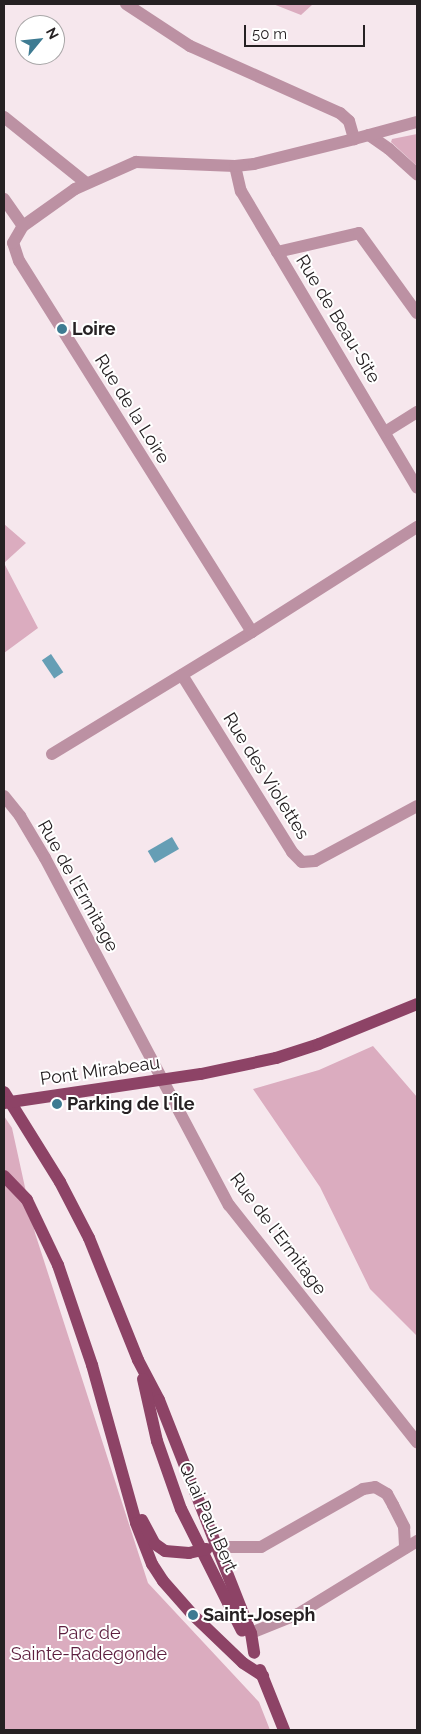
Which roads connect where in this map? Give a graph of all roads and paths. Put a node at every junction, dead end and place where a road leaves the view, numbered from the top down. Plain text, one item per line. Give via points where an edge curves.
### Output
1 (126, 4) edge
2 (4, 117) edge
3 (417, 122) edge
4 (369, 135) junction
5 (354, 139) junction
6 (235, 166) junction
7 (417, 174) edge
8 (86, 183) junction
9 (4, 199) edge
10 (24, 226) junction
11 (277, 252) junction
12 (417, 313) edge
13 (417, 412) edge
14 (385, 432) junction
15 (417, 488) edge
16 (417, 527) edge
17 (252, 632) junction
18 (182, 675) junction
19 (52, 754) dead end
20 (4, 796) edge
21 (417, 806) edge
22 (417, 1004) edge
23 (4, 1092) edge
24 (4, 1103) edge
25 (4, 1176) edge
26 (138, 1360) junction
27 (417, 1442) edge
28 (122, 1471) junction
29 (417, 1541) edge
30 (216, 1547) junction
31 (405, 1548) junction
32 (200, 1551) junction
33 (251, 1633) junction
34 (254, 1654) junction
35 (263, 1676) junction
36 (284, 1730) edge

1 - 5 street via 190,46 340,113 349,121
2 - 8 street
3 - 4 street, Rue de la Loire
4 - 5 street, Rue de la Loire
4 - 7 street
5 - 6 street, Rue de la Loire
6 - 8 street, Rue de la Loire via 136,162
6 - 11 street, Rue de Beau-Site via 241,191
8 - 10 street, Rue de la Loire
9 - 10 street
10 - 17 street, Rue de la Loire via 13,243 17,257
11 - 12 street via 359,233
11 - 14 street, Rue de Beau-Site
13 - 14 street
14 - 15 street, Rue de Beau-Site
16 - 17 street
17 - 18 street
18 - 19 street
18 - 21 street, Rue des Violettes via 292,852 302,862 315,861
20 - 27 street, Rue de l'Ermitage via 45,858 229,1205
22 - 24 main road, Pont Mirabeau, bridge via 276,1058 201,1074
23 - 26 main road, Quai Paul Bert via 60,1182 89,1238
25 - 28 main road via 27,1200 58,1265 92,1365
26 - 30 main road, Quai Paul Bert via 159,1400
26 - 32 main road, Quai Paul Bert via 157,1441
28 - 32 main road via 155,1544 176,1553
28 - 35 main road via 145,1547 163,1581 243,1663
29 - 31 street
30 - 31 street via 261,1547 363,1489 375,1487 394,1505 404,1527
30 - 32 main road
30 - 33 main road, Quai Paul Bert
31 - 33 street via 298,1614
32 - 34 main road, Quai Paul Bert
33 - 34 main road, Quai Paul Bert
34 - 35 main road, Quai Paul Bert
35 - 36 main road, Quai Paul Bert

